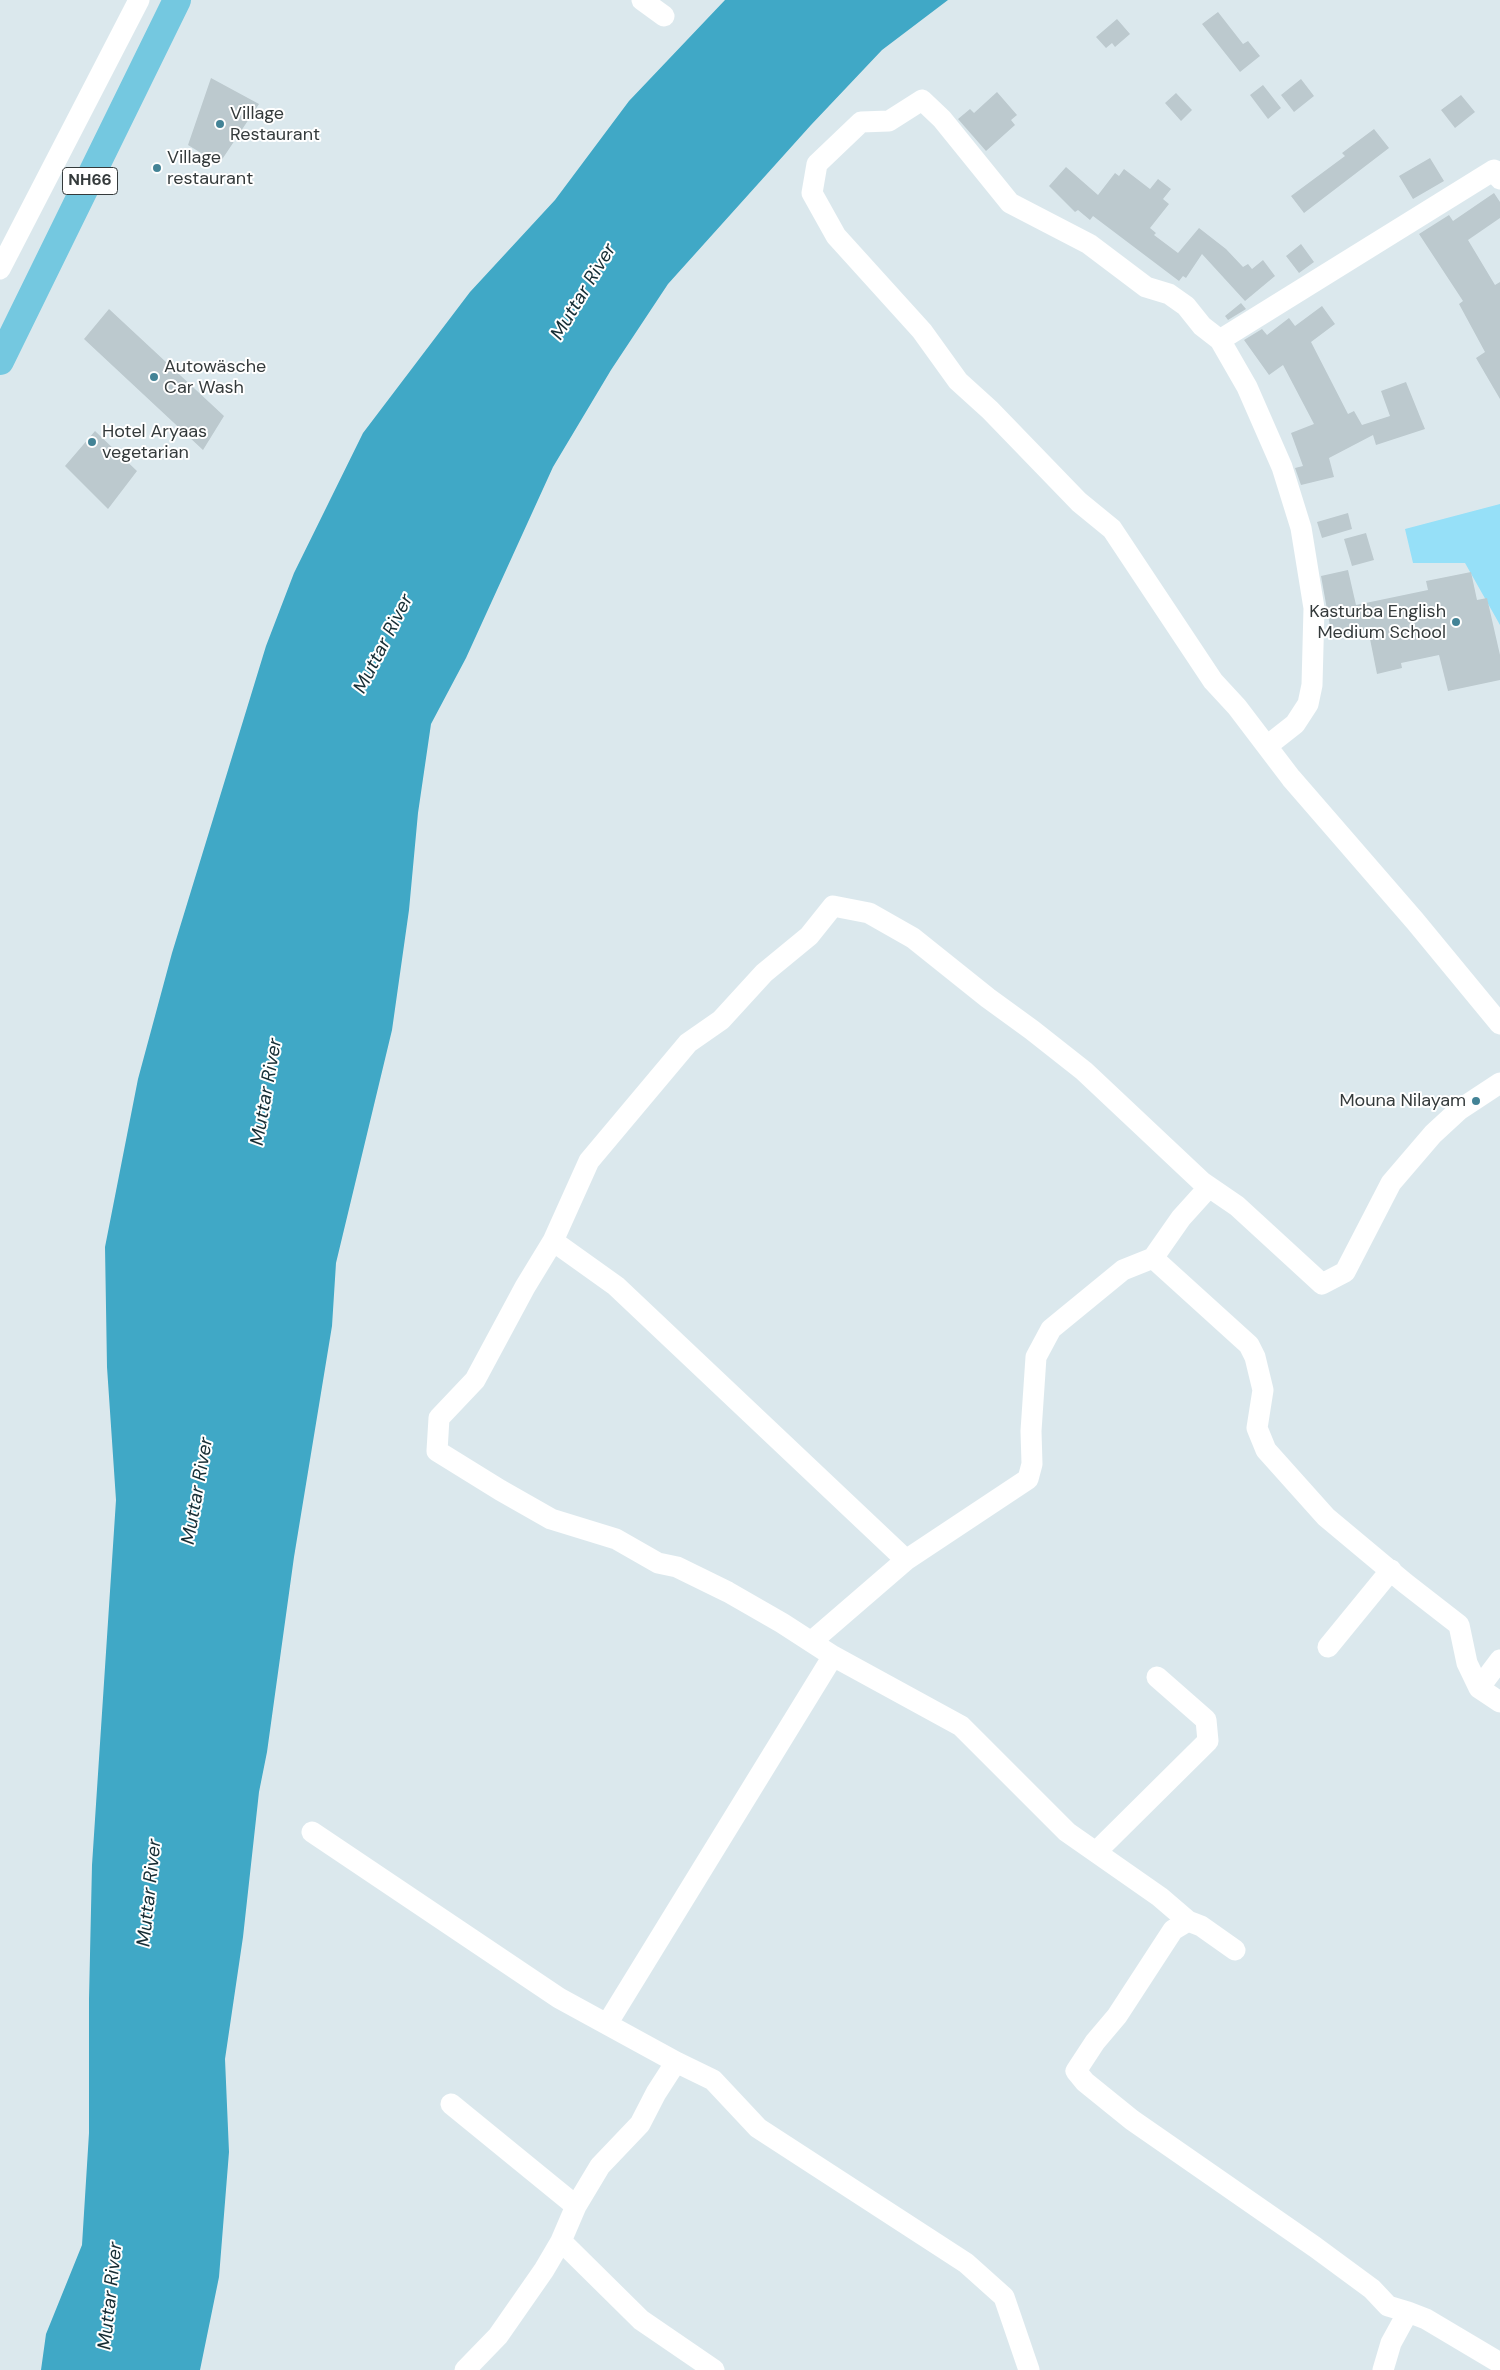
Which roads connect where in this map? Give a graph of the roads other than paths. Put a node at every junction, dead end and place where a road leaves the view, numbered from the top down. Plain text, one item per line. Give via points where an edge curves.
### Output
1 (139, 0) edge
2 (177, 0) edge
3 (642, 0) edge
4 (664, 16) dead end
5 (1500, 179) edge
6 (0, 269) edge
7 (1220, 340) junction
8 (0, 361) edge
9 (1267, 746) junction
10 (1500, 1024) edge
11 (1500, 1083) edge
12 (1209, 1187) junction
13 (553, 1241) junction
14 (1153, 1258) junction
15 (906, 1560) junction
16 (1390, 1570) junction
17 (811, 1642) junction
18 (1328, 1647) dead end
19 (833, 1656) junction
20 (1500, 1660) edge
21 (1156, 1678) dead end
22 (1479, 1688) junction
23 (1500, 1702) edge
24 (312, 1832) dead end
25 (1096, 1852) junction
26 (1188, 1922) junction
27 (1236, 1950) dead end
28 (607, 2024) junction
29 (676, 2062) junction
30 (451, 2104) dead end
31 (576, 2206) junction
32 (561, 2241) junction
33 (1408, 2312) junction
34 (1500, 2363) edge
35 (466, 2370) edge
36 (714, 2370) edge
37 (1029, 2370) edge
38 (1383, 2370) edge

1 - 6 street
2 - 8 highway, NH66
3 - 4 street
5 - 7 street via 1494,170
7 - 9 street via 1247,387 1282,467 1301,528 1314,608 1312,685 1308,704 1295,724
7 - 9 street via 1169,294 1146,287 1089,244 1010,203 942,119 922,100 889,121 861,122 817,164 812,193 836,236 922,331 958,382 990,410 1078,502 1112,529 1213,681
9 - 10 street
11 - 12 street via 1459,1110 1433,1134 1391,1183 1345,1272 1322,1284 1237,1206
12 - 13 street via 1084,1071 913,938 869,913 833,906 810,936 764,973 721,1020 688,1042 589,1161
12 - 14 street via 1181,1218
13 - 15 street via 616,1286
13 - 17 street via 475,1380 439,1418 437,1451 551,1519 616,1539 658,1563 677,1567 728,1592
14 - 15 street via 1123,1270 1051,1329 1036,1357 1032,1464 1028,1478
14 - 16 street via 1249,1345 1263,1390 1257,1428 1266,1450 1326,1517
15 - 17 street
16 - 18 street
16 - 22 street via 1459,1625 1467,1663
17 - 19 street
19 - 25 street via 961,1726 1067,1832
19 - 28 street
20 - 22 street
21 - 25 street via 1206,1720 1208,1741
22 - 23 street
24 - 28 street via 560,1998
25 - 26 street via 1160,1897
26 - 27 street via 1201,1926
26 - 33 street via 1173,1930 1117,2016 1076,2071 1132,2120 1315,2247 1388,2306
28 - 29 street
29 - 31 street via 640,2124 600,2166
29 - 37 street via 713,2080 758,2128 966,2262 1004,2297
30 - 31 street
31 - 32 street
32 - 35 street via 498,2336
32 - 36 street via 641,2320
33 - 34 street via 1426,2319
33 - 38 street via 1391,2343

